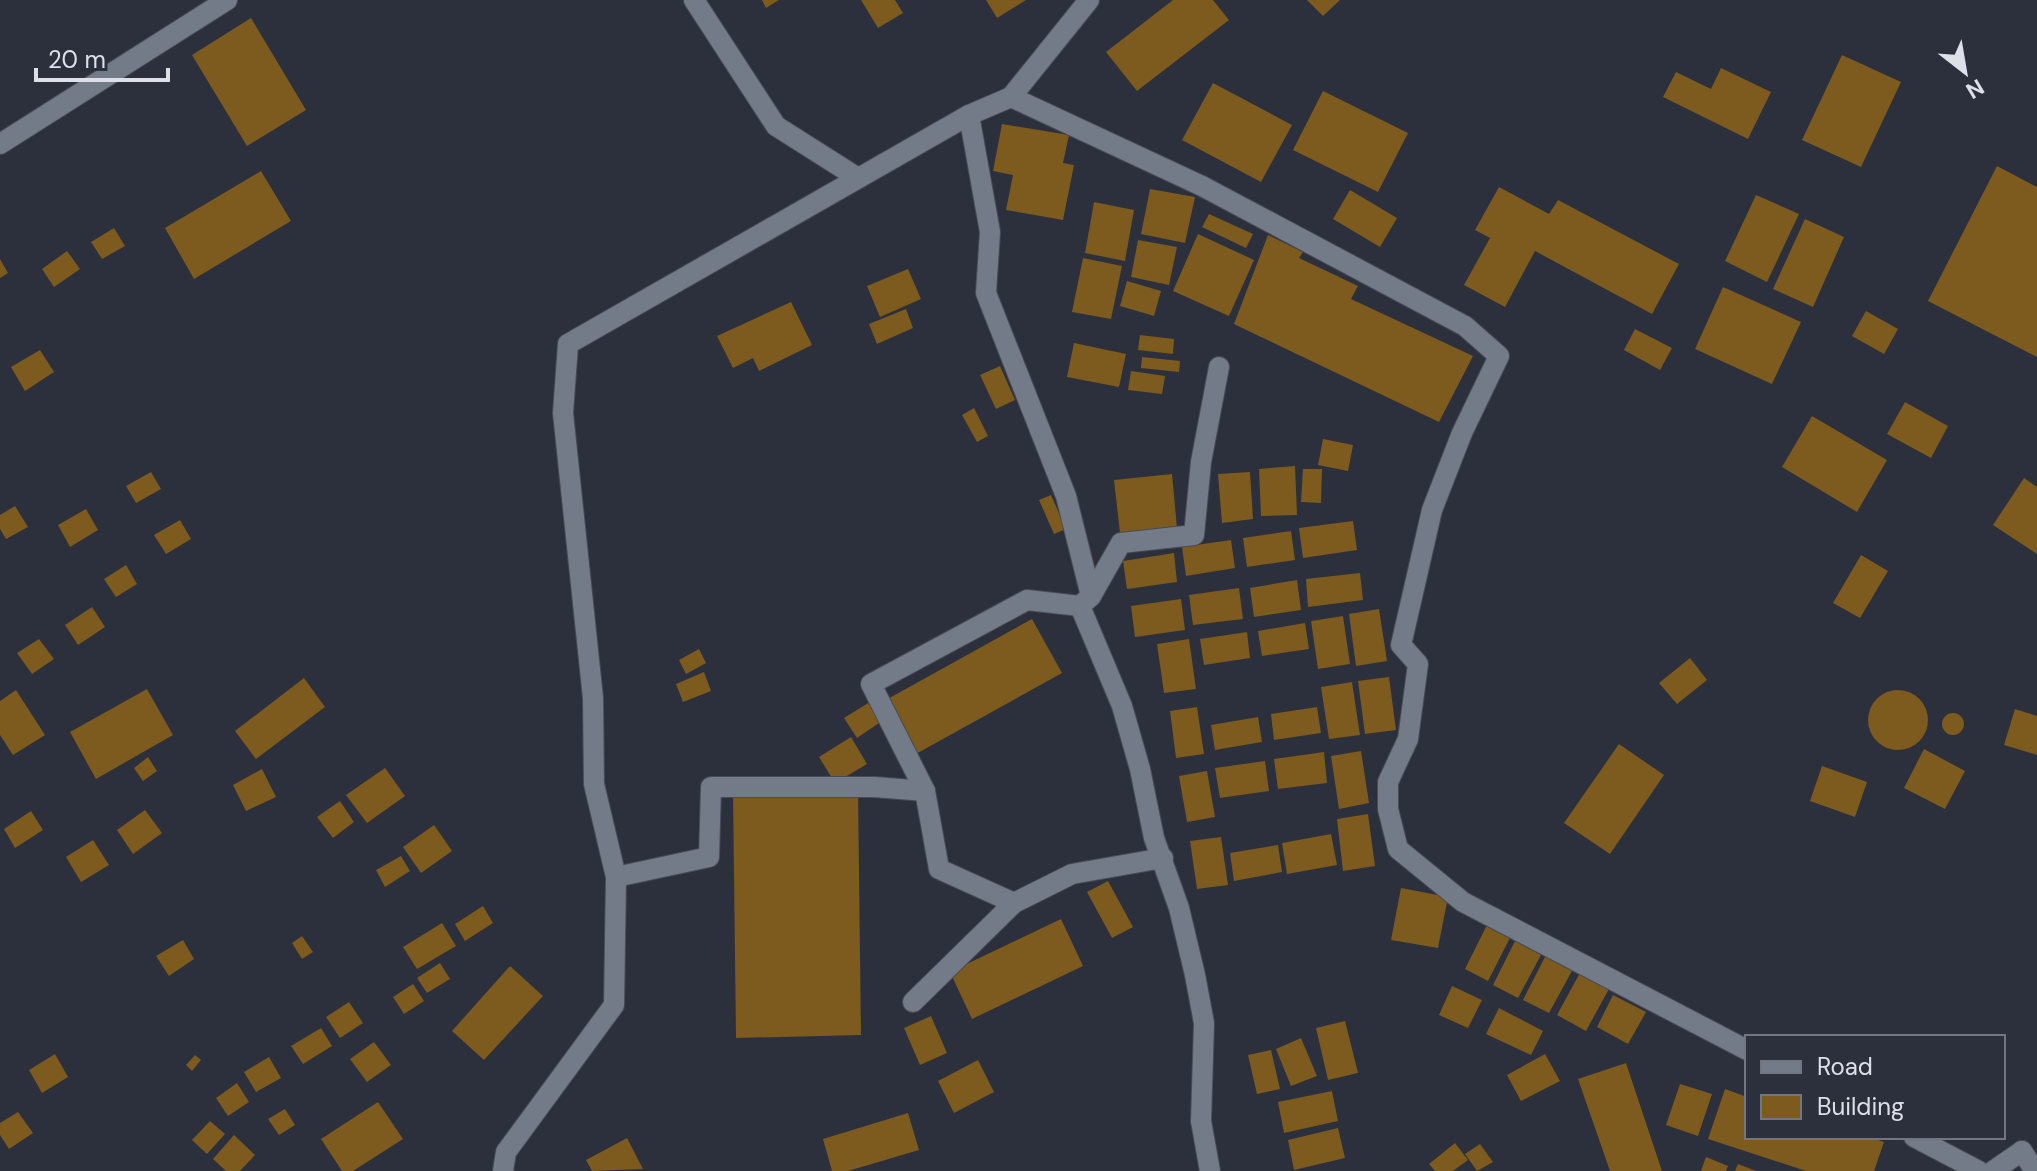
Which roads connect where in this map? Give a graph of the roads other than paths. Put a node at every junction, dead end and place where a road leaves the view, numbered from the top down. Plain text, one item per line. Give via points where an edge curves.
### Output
1 (227, 0) edge
2 (694, 0) edge
3 (1089, 0) edge
4 (1011, 97) junction
5 (969, 115) junction
6 (0, 144) edge
7 (858, 178) junction
8 (1219, 367) dead end
9 (1085, 601) junction
10 (925, 791) junction
11 (1163, 858) junction
12 (616, 877) junction
13 (1014, 903) junction
14 (913, 1002) dead end
15 (1745, 1049) edge
16 (1918, 1139) edge
17 (2029, 1151) edge
18 (503, 1171) edge
19 (1210, 1171) edge
20 (1979, 1171) edge
21 (1993, 1171) edge
22 (2035, 1171) edge

1 - 6 street
2 - 7 street via 776,126
3 - 4 street
4 - 5 street
4 - 15 street via 1202,186 1465,326 1499,356 1432,510 1401,645 1418,664 1408,739 1388,782 1398,849 1463,902
5 - 7 street
5 - 9 street via 990,232 986,293 1066,496
7 - 12 street via 568,344 563,413 593,698 594,784
8 - 9 street via 1194,535 1121,543
9 - 10 street via 1027,600 871,684
9 - 11 street via 1122,706
10 - 12 street via 711,787 709,857
10 - 13 street via 939,869
11 - 13 street via 1072,874
11 - 19 street via 1204,1023 1201,1121
12 - 18 street via 614,1005 506,1152
13 - 14 street
16 - 20 street
17 - 21 street
17 - 22 street

